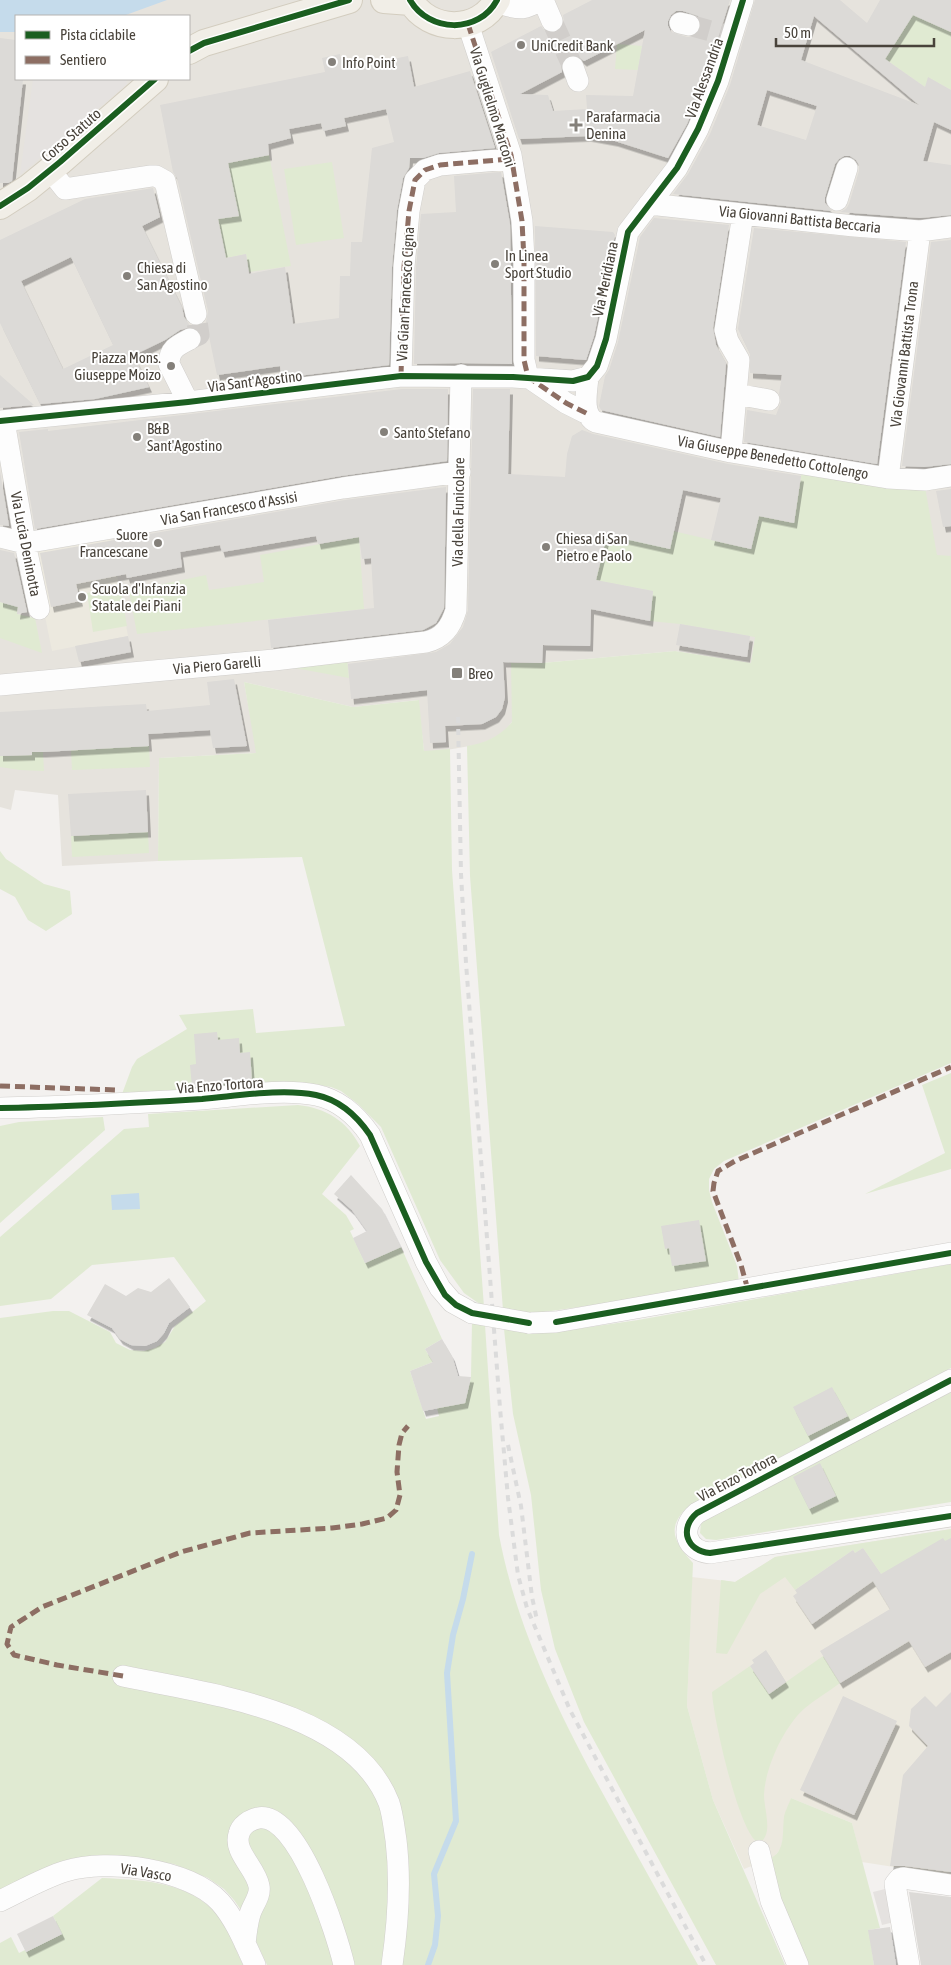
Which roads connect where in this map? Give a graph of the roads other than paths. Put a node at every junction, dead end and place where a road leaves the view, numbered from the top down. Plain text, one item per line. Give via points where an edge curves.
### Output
1 (384, 0) edge
2 (542, 0) edge
3 (743, 0) edge
4 (353, 1) edge
5 (411, 1) edge
6 (496, 1) edge
7 (552, 21) tunnel mouth
8 (468, 24) junction
9 (190, 50) edge
10 (154, 80) edge
11 (509, 159) dead end
12 (847, 168) dead end
13 (50, 170) junction
14 (837, 200) dead end
15 (649, 204) junction
16 (0, 206) edge
17 (743, 214) junction
18 (951, 226) edge
19 (920, 230) junction
20 (196, 314) tunnel mouth
21 (190, 339) tunnel mouth
22 (524, 363) junction
23 (592, 371) junction
24 (460, 375) junction
25 (401, 376) junction
26 (736, 394) junction
27 (769, 400) dead end
28 (188, 402) junction
29 (592, 418) junction
30 (2, 421) edge
31 (731, 452) junction
32 (460, 472) junction
33 (951, 476) edge
34 (888, 478) junction
35 (0, 537) edge
36 (25, 543) junction
37 (39, 609) dead end
38 (434, 640) joint
39 (0, 685) edge
40 (0, 1108) edge
41 (951, 1253) edge
42 (951, 1380) edge
43 (951, 1516) edge
44 (123, 1676) dead end
45 (759, 1851) dead end
46 (951, 1885) edge
47 (0, 1901) edge
48 (245, 1944) junction
49 (255, 1965) edge
50 (344, 1965) edge
51 (392, 1965) edge
52 (798, 1965) edge
53 (910, 1965) edge

1 - 5 main road
2 - 6 street via 516,9
2 - 7 street
3 - 15 street, Via Alessandria via 727,35 716,88 698,130 681,161
4 - 9 main road via 204,43
5 - 8 main road via 434,22
6 - 8 main road via 487,13
8 - 22 street, Via Guglielmo Marconi via 511,155 523,222
10 - 13 main road, Corso Statuto
11 - 25 street, Via Gian Francesco Cigna via 432,167 419,175 413,187 404,266
12 - 14 street
13 - 16 main road, Corso Statuto
13 - 20 street via 66,189 151,176 165,181
15 - 17 street, Via Giovanni Battista Beccaria
15 - 23 street, Via Meridiana via 628,234 606,339
17 - 19 street, Via Giovanni Battista Beccaria
17 - 26 street via 726,330 728,341 739,360
18 - 19 street, Via Giovanni Battista Beccaria
19 - 34 street, Via Giovanni Battista Trona
21 - 28 street via 173,349 169,359
22 - 23 street, Via Sant'Agostino via 573,381
22 - 24 street, Via Sant'Agostino
22 - 29 street, Via Giuseppe Benedetto Cottolengo via 566,403
23 - 29 street, Via Meridiana
24 - 25 street, Via Sant'Agostino
24 - 32 street, Via della Funicolare
25 - 28 street, Via Sant'Agostino
26 - 27 street
26 - 31 street
28 - 30 street, Via Sant'Agostino
29 - 31 street, Via Giuseppe Benedetto Cottolengo
30 - 36 street, Via Lucia Deninotta
31 - 34 street, Via Giuseppe Benedetto Cottolengo
32 - 36 street, Via San Francesco d'Assisi via 343,488
32 - 38 street, Via della Funicolare via 456,610 447,630
33 - 34 street, Via Giuseppe Benedetto Cottolengo via 925,480
35 - 36 street, Via San Francesco d'Assisi
36 - 37 street, Via Lucia Deninotta
38 - 39 street, Via Piero Garelli via 274,660
40 - 41 street, Via Enzo Tortora, bridge via 111,1105 280,1094 310,1094 332,1100 359,1119 370,1135 426,1262 452,1302 472,1313 528,1323 556,1322
42 - 43 street, Via Enzo Tortora via 697,1513 686,1531 692,1546 710,1553
44 - 51 street via 239,1700 284,1714 323,1732 352,1753 372,1774 389,1804 398,1864 397,1934
45 - 52 street via 771,1902
46 - 53 street via 903,1878 894,1884
47 - 48 street, Via Vasco via 47,1878 82,1867 124,1867 161,1872 195,1884 213,1896 227,1911
48 - 49 street, Via Vasco
48 - 50 street via 250,1915 260,1890 237,1840 245,1824 261,1817 282,1826 291,1837 324,1901

